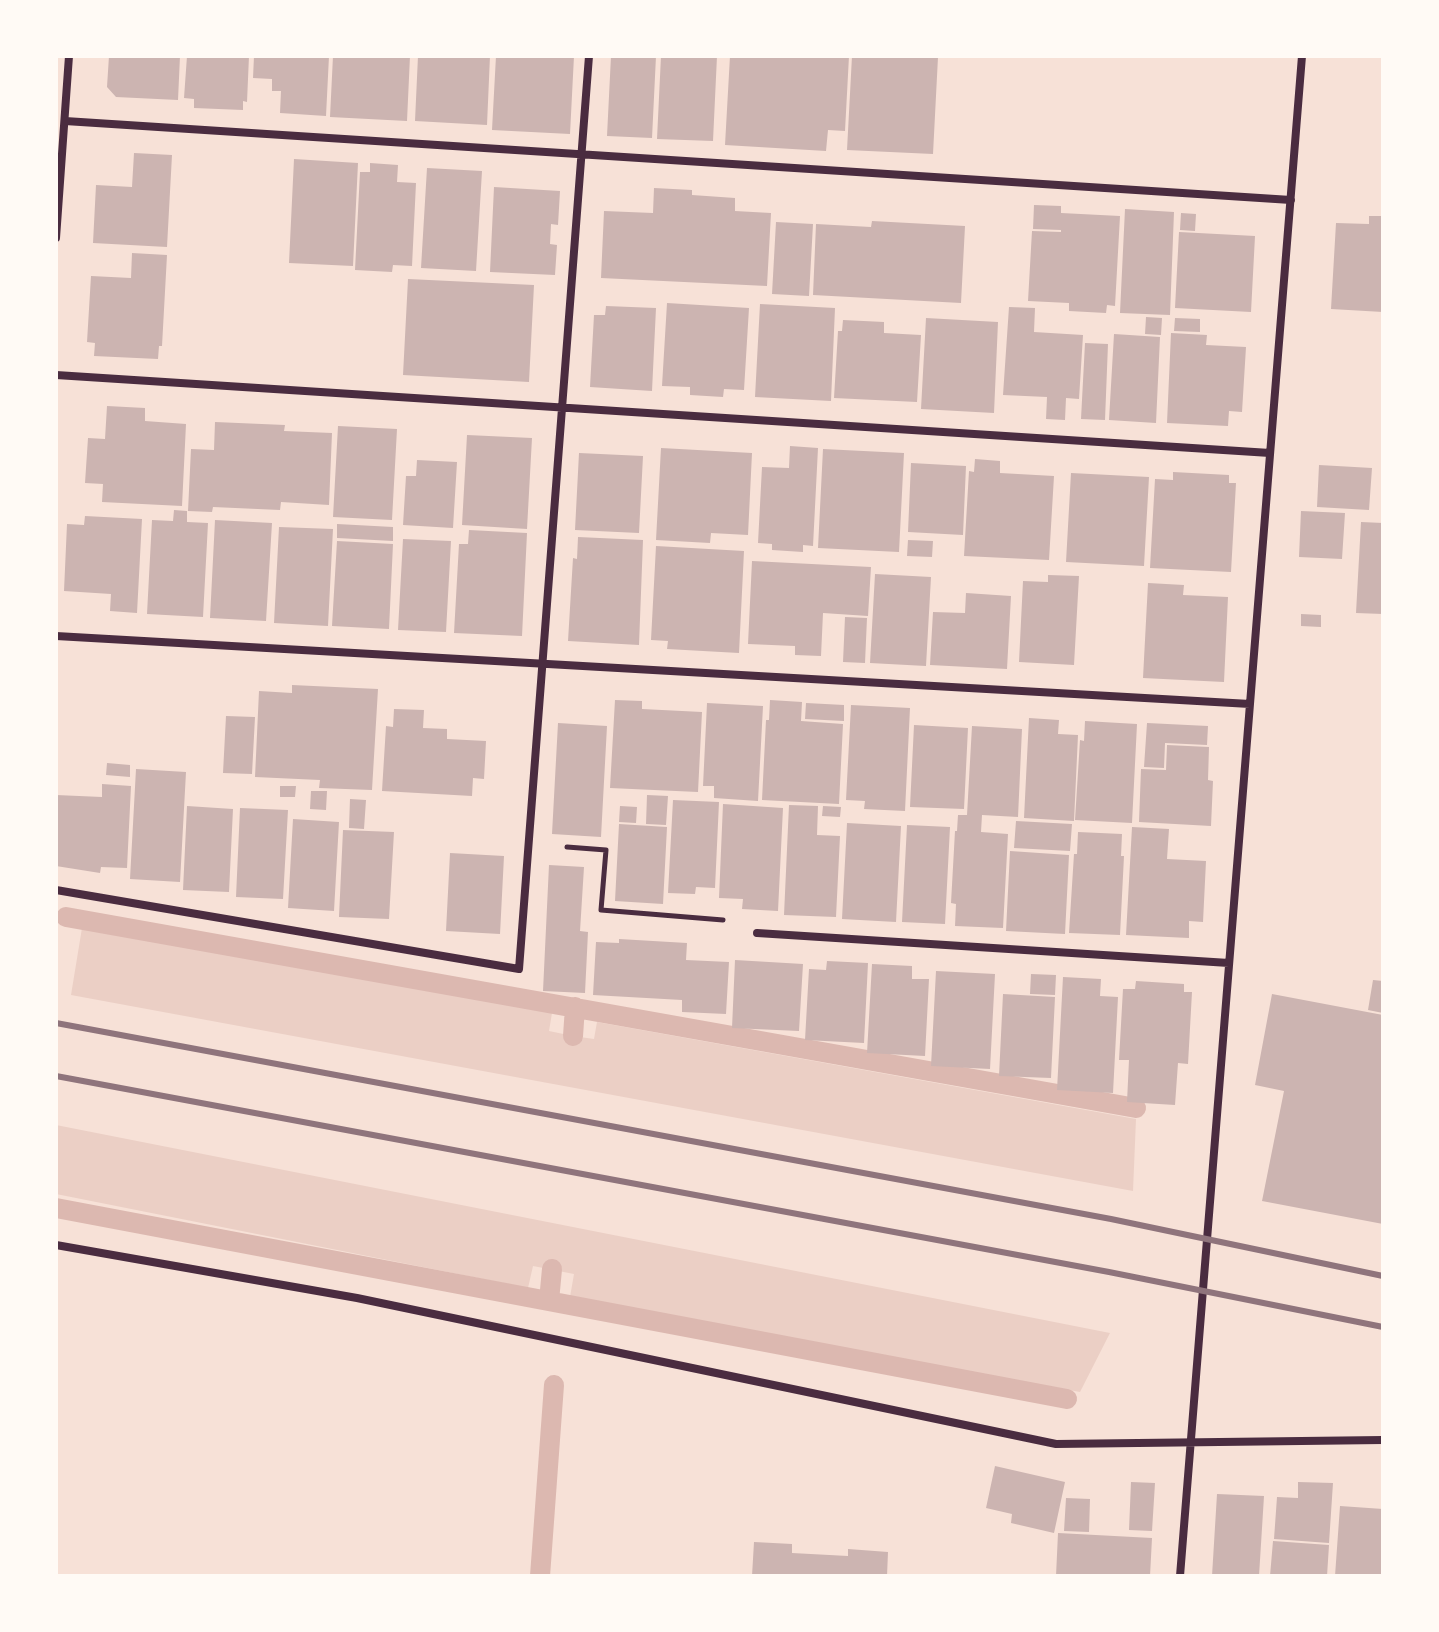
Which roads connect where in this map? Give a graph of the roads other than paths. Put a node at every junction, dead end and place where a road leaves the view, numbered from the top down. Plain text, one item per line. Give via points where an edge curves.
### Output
1 (69, 56) edge
2 (589, 56) edge
3 (1302, 56) edge
4 (65, 121) junction
5 (581, 154) junction
6 (1291, 200) junction
7 (56, 238) edge
8 (56, 375) edge
9 (562, 408) junction
10 (1270, 453) junction
11 (56, 636) edge
12 (543, 664) junction
13 (1250, 704) junction
14 (56, 890) edge
15 (757, 933) road end
16 (1229, 963) junction
17 (56, 1245) edge
18 (1383, 1440) edge
19 (1189, 1442) junction
20 (1180, 1576) edge

1 - 4 street
2 - 5 street
3 - 6 street
4 - 5 street
4 - 7 street
5 - 6 street
5 - 9 street
6 - 10 street
8 - 9 street
9 - 10 street
9 - 12 street
10 - 13 street
11 - 12 street
12 - 13 street
12 - 14 street via 519,969
13 - 16 street
15 - 16 street
16 - 19 street
17 - 19 street via 357,1298 1056,1444
18 - 19 street
19 - 20 street

